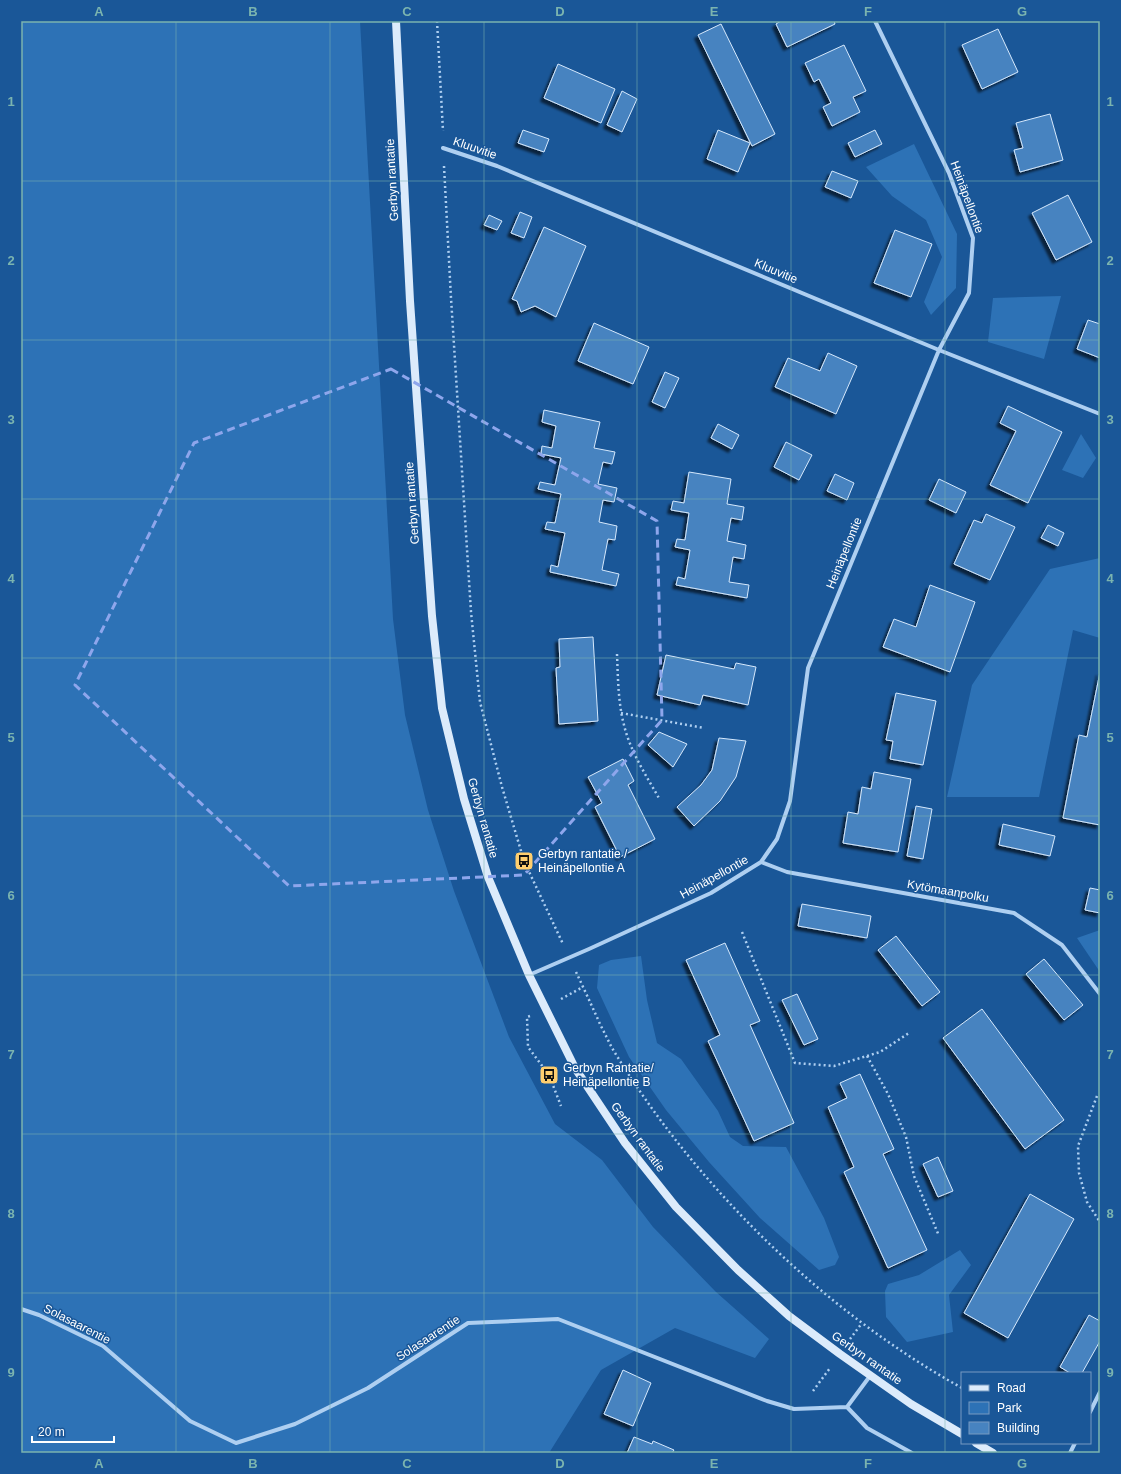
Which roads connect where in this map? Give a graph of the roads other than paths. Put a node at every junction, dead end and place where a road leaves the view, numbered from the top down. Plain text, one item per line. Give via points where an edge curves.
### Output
1 (396, 21) edge
2 (876, 21) edge
3 (443, 148) road end
4 (940, 350) junction
5 (1100, 414) edge
6 (761, 862) junction
7 (529, 975) junction
8 (1100, 994) edge
9 (21, 1309) edge
10 (871, 1376) junction
11 (1100, 1392) edge
12 (847, 1407) junction
13 (1091, 1410) edge
14 (961, 1433) edge
15 (978, 1444) edge
16 (1074, 1444) edge
17 (912, 1453) edge
18 (993, 1453) edge
19 (1070, 1453) edge

1 - 7 main road, Gerbyn rantatie via 410,301 432,616 442,708 464,799 488,876
2 - 4 street, Heinäpellontie via 948,173 973,238 970,293
3 - 4 street, Kluuvitie via 497,166
4 - 5 street, Kluuvitie
4 - 6 street, Heinäpellontie via 808,668 790,801 777,839
6 - 7 street, Heinäpellontie via 710,893
6 - 8 street, Kytömaanpolku via 788,872 1014,913 1062,944
7 - 10 main road, Gerbyn rantatie via 576,1068 625,1143 676,1207 738,1270 789,1316
9 - 12 street, Solasaarentie via 103,1346 190,1421 236,1443 295,1424 368,1388 468,1323 558,1320 767,1402 794,1409
10 - 12 street
10 - 14 main road, Gerbyn rantatie via 911,1404
11 - 13 street
12 - 17 street via 867,1428
15 - 18 main road
16 - 19 street

